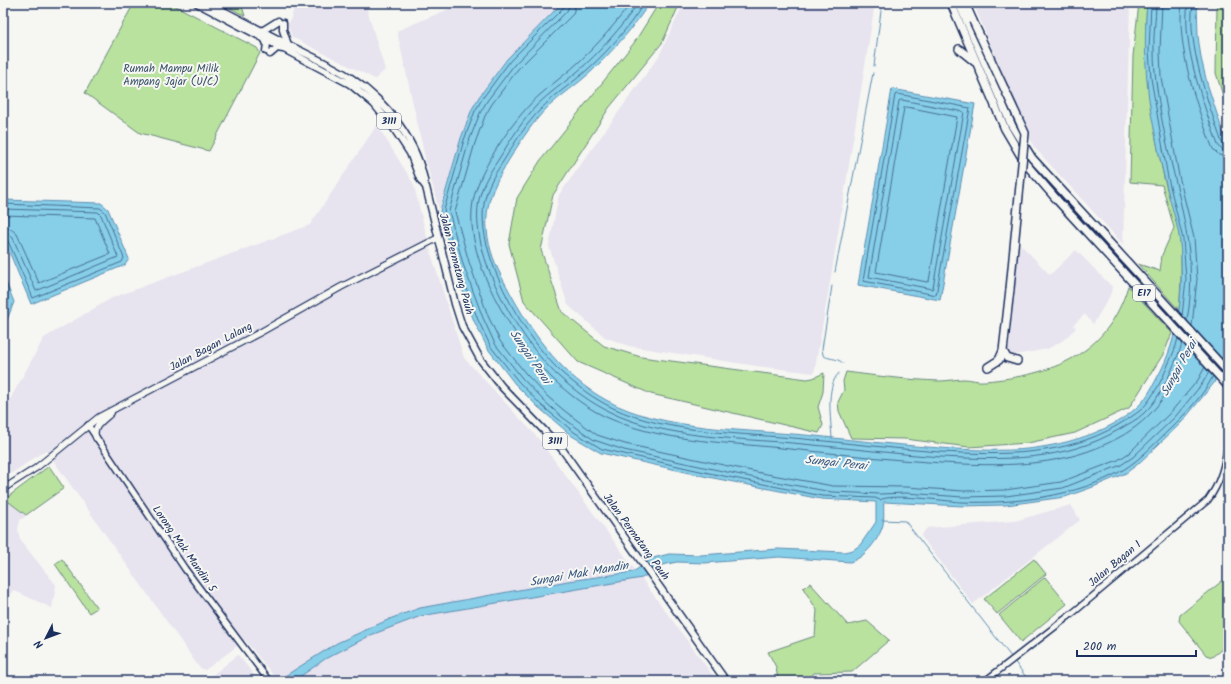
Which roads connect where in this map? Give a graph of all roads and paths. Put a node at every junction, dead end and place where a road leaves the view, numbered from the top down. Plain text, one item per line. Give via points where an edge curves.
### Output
1 (197, 3) edge
2 (208, 3) edge
3 (951, 3) edge
4 (959, 3) edge
5 (965, 3) edge
6 (262, 34) junction
7 (287, 47) junction
8 (959, 49) dead end
9 (977, 64) junction
10 (438, 238) junction
11 (1003, 351) junction
12 (1017, 361) dead end
13 (988, 366) dead end
14 (1228, 372) edge
15 (1228, 386) edge
16 (117, 408) junction
17 (88, 425) junction
18 (96, 438) junction
19 (1228, 442) edge
20 (3, 489) edge
21 (267, 679) edge
22 (726, 681) edge
23 (986, 681) edge

1 - 6 main road
2 - 6 main road
3 - 9 highway, E17
4 - 14 highway, E17 via 1012,126 1032,158
5 - 11 highway, bridge via 1025,133
6 - 7 main road
6 - 7 main road via 268,52
6 - 7 main road via 281,22
7 - 10 main road, Jalan Permatang Pauh / 3111 via 352,78 380,103 411,142 420,164
8 - 9 highway
9 - 15 highway, E17 via 1014,145 1026,163
10 - 16 main road, Jalan Bagan Lalang via 341,287
10 - 22 main road, Jalan Permatang Pauh / 3111 via 460,319 480,359 502,387 554,439
11 - 12 highway via 1007,358
11 - 13 highway via 999,360
16 - 17 main road, Jalan Bagan Lalang
16 - 18 main road via 96,428
17 - 18 street, Lorong Mak Mandin 5
17 - 20 main road, Jalan Bagan Lalang via 36,468
18 - 21 street, Lorong Mak Mandin 5 via 185,569
19 - 23 street, Jalan Bagan 1 via 1223,473 1208,500 1074,612

